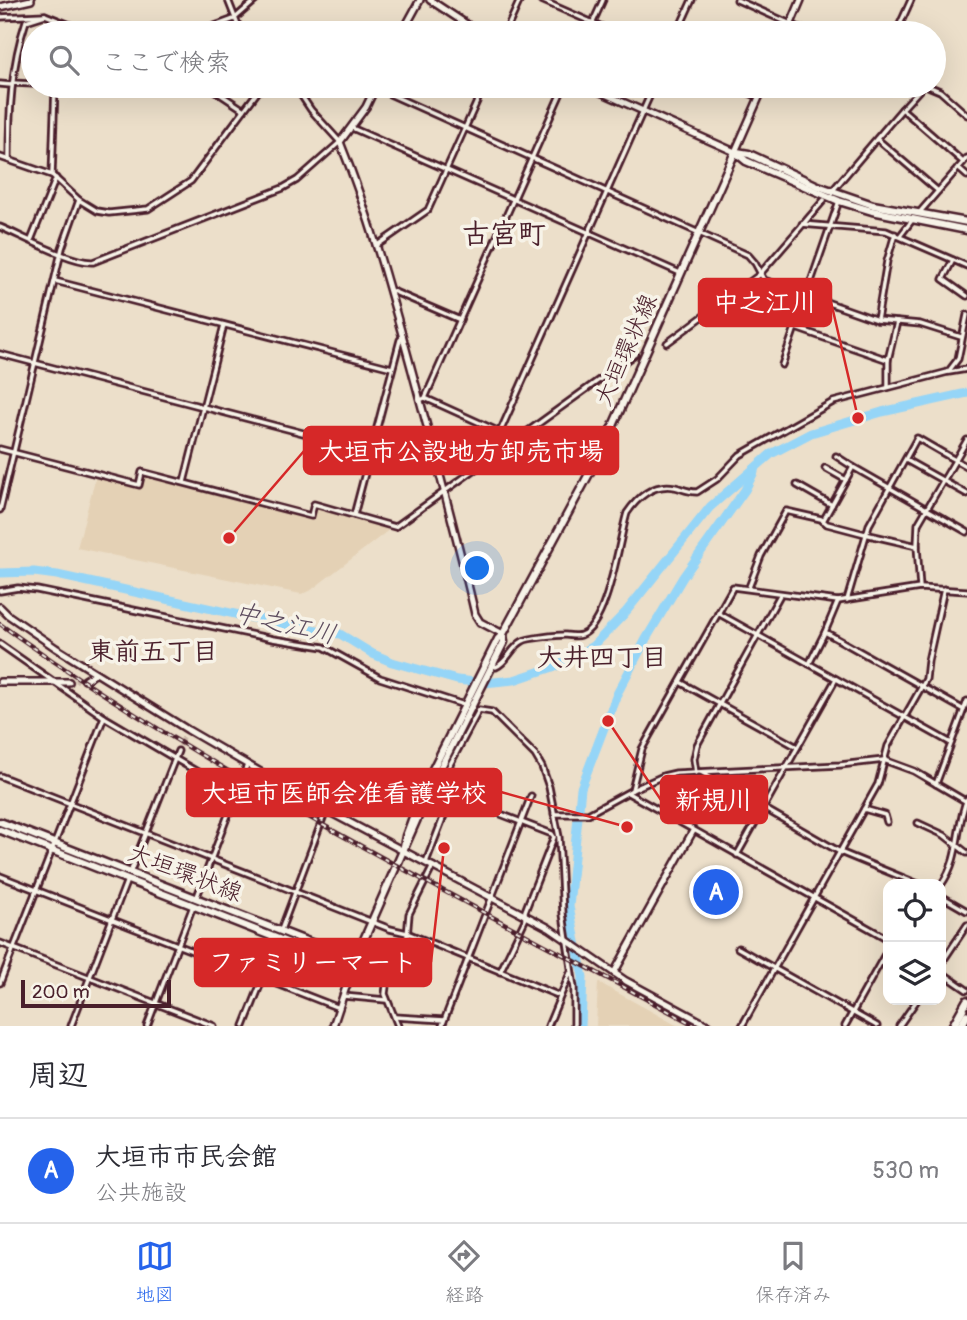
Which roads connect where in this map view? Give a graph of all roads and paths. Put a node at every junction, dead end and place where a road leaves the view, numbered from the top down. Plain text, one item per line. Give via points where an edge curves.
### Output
1 (31, 0) edge
2 (228, 0) edge
3 (256, 0) edge
4 (420, 0) edge
5 (430, 0) edge
6 (520, 0) edge
7 (541, 0) edge
8 (603, 0) edge
9 (692, 0) edge
10 (737, 0) edge
11 (801, 0) edge
12 (911, 0) edge
13 (0, 7) edge
14 (45, 15) junction
15 (0, 17) edge
16 (234, 19) junction
17 (26, 21) edge
18 (60, 21) edge
19 (229, 21) edge
20 (409, 21) edge
21 (462, 21) edge
22 (510, 21) edge
23 (588, 21) edge
24 (594, 21) edge
25 (682, 21) edge
26 (784, 21) edge
27 (792, 21) edge
28 (901, 21) edge
29 (21, 35) edge
30 (0, 84) edge
31 (12, 84) junction
32 (21, 84) edge
33 (946, 96) edge
34 (55, 98) edge
35 (226, 98) edge
36 (253, 98) edge
37 (303, 98) edge
38 (370, 98) edge
39 (399, 98) edge
40 (479, 98) edge
41 (559, 98) edge
42 (615, 98) edge
43 (648, 98) edge
44 (759, 98) edge
45 (913, 98) edge
46 (902, 109) junction
47 (244, 110) junction
48 (643, 110) junction
49 (967, 115) edge
50 (352, 128) junction
51 (466, 129) junction
52 (877, 139) junction
53 (340, 142) junction
54 (735, 152) junction
55 (0, 157) edge
56 (533, 158) junction
57 (967, 158) edge
58 (9, 159) junction
59 (963, 162) junction
60 (958, 168) junction
61 (447, 169) junction
62 (54, 176) junction
63 (967, 176) edge
64 (607, 191) junction
65 (938, 191) junction
66 (827, 194) junction
67 (514, 198) junction
68 (79, 200) junction
69 (839, 201) junction
70 (915, 217) junction
71 (967, 222) edge
72 (802, 224) junction
73 (830, 226) junction
74 (1, 227) edge
75 (967, 230) edge
76 (588, 232) junction
77 (699, 232) junction
78 (897, 235) junction
79 (31, 240) junction
80 (376, 246) junction
81 (61, 253) junction
82 (953, 260) junction
83 (967, 266) edge
84 (681, 273) junction
85 (759, 273) junction
86 (55, 281) junction
87 (390, 290) junction
88 (807, 296) junction
89 (967, 296) edge
90 (967, 315) edge
91 (460, 320) junction
92 (877, 320) junction
93 (897, 322) junction
94 (224, 325) junction
95 (796, 328) junction
96 (403, 337) junction
97 (961, 337) junction
98 (667, 344) dead end
99 (0, 354) edge
100 (635, 354) dead end
101 (888, 360) junction
102 (36, 363) junction
103 (782, 365) dead end
104 (392, 368) junction
105 (967, 369) edge
106 (948, 372) junction
107 (888, 387) junction
108 (423, 399) junction
109 (203, 407) junction
110 (500, 432) junction
111 (967, 440) edge
112 (514, 441) junction
113 (0, 449) edge
114 (371, 451) junction
115 (15, 453) junction
116 (836, 456) dead end
117 (906, 460) junction
118 (956, 460) junction
119 (853, 467) junction
120 (967, 467) edge
121 (439, 468) junction
122 (825, 468) dead end
123 (846, 480) junction
124 (943, 481) junction
125 (184, 482) junction
126 (797, 485) dead end
127 (890, 488) junction
128 (445, 492) junction
129 (967, 494) edge
130 (832, 505) junction
131 (0, 510) edge
132 (927, 510) junction
133 (354, 515) junction
134 (823, 521) junction
135 (967, 532) edge
136 (865, 534) junction
137 (917, 546) junction
138 (749, 588) junction
139 (920, 588) junction
140 (944, 589) junction
141 (0, 591) edge
142 (967, 591) edge
143 (780, 595) junction
144 (847, 600) junction
145 (838, 601) junction
146 (0, 607) edge
147 (718, 613) junction
148 (825, 632) junction
149 (503, 634) junction
150 (758, 636) junction
151 (0, 644) edge
152 (809, 664) junction
153 (488, 668) junction
154 (95, 674) junction
155 (836, 679) junction
156 (85, 680) tunnel mouth
157 (0, 682) edge
158 (69, 682) tunnel mouth
159 (680, 682) junction
160 (56, 683) junction
161 (922, 687) junction
162 (967, 701) edge
163 (467, 703) junction
164 (720, 704) junction
165 (964, 710) junction
166 (104, 717) junction
167 (905, 718) junction
168 (187, 730) junction
169 (183, 737) tunnel mouth
170 (951, 743) junction
171 (797, 747) junction
172 (178, 751) tunnel mouth
173 (174, 758) junction
174 (884, 760) junction
175 (247, 765) junction
176 (786, 767) junction
177 (698, 772) junction
178 (0, 776) edge
179 (936, 784) junction
180 (434, 788) junction
181 (630, 792) junction
182 (234, 794) junction
183 (452, 794) junction
184 (531, 796) dead end
185 (967, 801) edge
186 (69, 804) junction
187 (763, 808) junction
188 (864, 809) junction
189 (326, 810) junction
190 (554, 814) junction
191 (522, 821) junction
192 (887, 821) dead end
193 (0, 822) edge
194 (918, 823) dead end
195 (0, 830) edge
196 (693, 831) junction
197 (146, 833) junction
198 (557, 837) junction
199 (958, 845) junction
200 (53, 847) junction
201 (403, 850) junction
202 (840, 852) junction
203 (967, 852) edge
204 (737, 855) junction
205 (212, 859) junction
206 (426, 862) junction
207 (433, 866) junction
208 (131, 872) junction
209 (0, 876) edge
210 (906, 879) edge
211 (944, 879) edge
212 (127, 881) junction
213 (36, 890) junction
214 (296, 891) junction
215 (492, 898) junction
216 (815, 898) junction
217 (946, 898) edge
218 (195, 902) junction
219 (967, 911) edge
220 (524, 915) junction
221 (112, 920) junction
222 (371, 920) junction
223 (967, 925) edge
224 (407, 933) junction
225 (280, 935) junction
226 (883, 936) edge
227 (570, 941) junction
228 (0, 943) edge
229 (178, 945) junction
230 (13, 948) junction
231 (738, 948) dead end
232 (946, 956) edge
233 (883, 958) edge
234 (468, 959) junction
235 (355, 960) junction
236 (335, 961) junction
237 (774, 968) junction
238 (571, 971) junction
239 (500, 972) junction
240 (614, 973) junction
241 (946, 975) edge
242 (90, 978) junction
243 (262, 979) junction
244 (0, 983) edge
245 (347, 986) junction
246 (967, 990) edge
247 (343, 996) junction
248 (560, 996) junction
249 (386, 1000) junction
250 (967, 1001) edge
251 (156, 1003) junction
252 (914, 1005) edge
253 (340, 1008) junction
254 (853, 1012) junction
255 (967, 1015) edge
256 (395, 1017) junction
257 (444, 1020) junction
258 (71, 1026) edge
259 (147, 1026) edge
260 (214, 1026) edge
261 (244, 1026) edge
262 (333, 1026) edge
263 (398, 1026) edge
264 (442, 1026) edge
265 (548, 1026) edge
266 (574, 1026) edge
267 (709, 1026) edge
268 (742, 1026) edge
269 (845, 1026) edge
270 (877, 1026) edge
271 (899, 1026) edge
272 (953, 1026) edge
273 (961, 1026) edge

1 - 13 street
2 - 16 street
3 - 16 street
4 - 20 street
5 - 21 street
6 - 22 street
7 - 23 street
8 - 24 street
9 - 25 street
10 - 26 street
11 - 27 street
12 - 28 street
14 - 15 street
14 - 17 street
14 - 18 street
16 - 19 street
29 - 31 street
30 - 31 street
31 - 32 street
31 - 58 street
33 - 49 street
34 - 62 street
35 - 47 street
36 - 47 street
37 - 53 street
38 - 50 street
39 - 51 street
40 - 51 street
41 - 56 street
42 - 48 street
43 - 48 street
44 - 54 street
45 - 46 street
46 - 52 street
46 - 59 street
47 - 68 street via 191,181 157,205 108,213
48 - 54 street
48 - 64 street
50 - 53 street
50 - 61 street
51 - 56 street
51 - 61 street
52 - 65 street
52 - 66 street
53 - 80 street
53 - 81 street via 297,180 257,199 93,262
54 - 66 main road via 749,154
54 - 77 main road, 大垣環状線
55 - 58 street
56 - 64 street
56 - 67 street
57 - 59 street
58 - 62 street
59 - 60 street
60 - 63 street
60 - 65 street
61 - 67 street
61 - 80 street via 428,210
62 - 68 street
62 - 79 street
64 - 76 street
64 - 77 street
65 - 70 street
66 - 69 main road
66 - 70 main road
66 - 72 street
67 - 76 street
67 - 91 street
68 - 81 street
69 - 70 main road
69 - 73 street
70 - 71 main road
70 - 75 main road
70 - 78 street
72 - 73 street
72 - 85 street
73 - 78 street
73 - 88 street
74 - 79 street
76 - 84 street
76 - 110 street
77 - 84 main road, 大垣環状線
77 - 85 street via 748,255
78 - 82 street
78 - 92 street via 887,261
79 - 81 street
80 - 87 street
81 - 86 street
82 - 83 street
82 - 89 street via 943,279
84 - 149 main road, 大垣環状線 via 604,446
85 - 88 street via 764,280
85 - 98 street
86 - 94 street
86 - 102 street
87 - 91 street
87 - 96 street
88 - 92 street
88 - 95 street
90 - 97 street
91 - 108 street
92 - 93 street
93 - 97 street
93 - 101 street
94 - 104 street
94 - 109 street
95 - 101 street
95 - 103 street
96 - 104 street
96 - 108 street
97 - 106 street via 958,359
99 - 102 street
100 - 112 street
101 - 107 street
102 - 109 street
102 - 115 street
104 - 114 street
105 - 106 street
106 - 107 street
107 - 153 street via 851,396 813,413 740,455 697,492 661,487 646,493 627,513 606,601 588,631 580,636 524,640 501,664
108 - 110 street
108 - 121 street
109 - 114 street
109 - 125 street
110 - 112 street
111 - 118 street
112 - 128 street
113 - 115 street
114 - 121 street
114 - 133 street
115 - 125 street via 139,485 142,472
115 - 131 street
116 - 119 street
117 - 118 street via 917,438
117 - 124 street
117 - 127 street
118 - 120 street
118 - 124 street
119 - 123 street
119 - 127 street
121 - 128 street
122 - 123 street
123 - 130 street
124 - 129 street
124 - 132 street
125 - 133 street via 311,516 314,505
126 - 130 street
127 - 132 street
127 - 136 street
128 - 133 street via 395,527
128 - 149 street via 477,618
130 - 134 street
132 - 135 street
132 - 137 street via 918,524
134 - 136 street
134 - 138 street via 786,510
136 - 137 street
136 - 144 street
137 - 139 street
138 - 143 street
138 - 147 street via 733,587
139 - 140 street
139 - 144 street
140 - 142 street
140 - 161 street
141 - 163 street via 37,590 324,647 380,677
143 - 145 street
143 - 150 street
144 - 145 street
145 - 148 street
146 - 154 street
147 - 150 street
147 - 159 street
148 - 152 street
148 - 161 street
149 - 153 main road, 大垣環状線
150 - 152 street
150 - 164 street
151 - 160 street
152 - 155 street
153 - 163 main road, 大垣環状線
154 - 156 street
154 - 168 street
155 - 167 street
155 - 171 street
157 - 160 street
158 - 160 street
159 - 164 street
159 - 181 street via 642,749
160 - 166 street
161 - 165 street
161 - 167 street
162 - 165 street
163 - 180 main road, 大垣環状線
163 - 201 main road, 大垣環状線 via 425,785
164 - 171 street
164 - 177 street via 697,745 694,759
165 - 170 street
166 - 173 street
166 - 186 street
167 - 170 street
167 - 174 street
168 - 169 street
168 - 175 street
170 - 179 street
171 - 176 street
172 - 173 street
173 - 182 street
173 - 197 street
174 - 176 street
174 - 179 street
174 - 188 street via 878,784
175 - 182 street
175 - 189 street
176 - 177 street
176 - 187 street
177 - 181 street via 663,776
177 - 187 street
178 - 186 street
179 - 185 street
180 - 183 street
180 - 190 street via 483,709 492,712 535,755 549,787
180 - 201 main road, 大垣環状線
181 - 190 street via 599,810
181 - 196 street
182 - 205 street
183 - 191 street
183 - 206 street
184 - 191 street
185 - 199 street
186 - 197 street
186 - 200 street
187 - 202 street
187 - 204 street
188 - 192 street via 885,815
188 - 202 street
189 - 201 street
189 - 214 street
190 - 198 street
191 - 198 street
191 - 215 street
193 - 200 main road, 大垣環状線
194 - 199 street
195 - 200 main road, 大垣環状線
196 - 204 street
196 - 240 street
197 - 205 street
197 - 208 street
198 - 220 street
198 - 227 street via 563,914
199 - 203 street
199 - 211 street
200 - 208 main road, 大垣環状線
200 - 212 main road, 大垣環状線
200 - 213 street
201 - 206 street
201 - 222 main road, 大垣環状線
202 - 210 street
202 - 216 street
204 - 216 street
205 - 214 street
205 - 218 street
206 - 207 street
207 - 215 street
207 - 224 street via 409,914
208 - 212 street
208 - 218 main road, 大垣環状線
209 - 213 street
212 - 218 main road, 大垣環状線
212 - 221 street
213 - 221 street
213 - 230 street
214 - 222 street
214 - 225 street
215 - 220 street
215 - 234 street
216 - 226 street
216 - 237 street
217 - 219 street
218 - 225 main road, 大垣環状線
218 - 229 street
220 - 227 street
220 - 239 street
221 - 229 street
221 - 242 street
222 - 224 street
222 - 235 main road, 大垣環状線
223 - 232 street
224 - 234 street
224 - 249 street via 389,964
225 - 235 main road, 大垣環状線
225 - 236 main road, 大垣環状線
225 - 243 street
227 - 238 street
227 - 240 street
228 - 230 street
229 - 243 street
229 - 251 street
230 - 242 street
230 - 244 street
231 - 237 street
233 - 254 street
234 - 239 street
234 - 257 street
235 - 236 main road, 大垣環状線
235 - 245 street
236 - 245 street
237 - 254 street
237 - 268 street
238 - 248 street
238 - 266 street
239 - 248 street
240 - 267 street
241 - 246 street
242 - 251 street
242 - 258 street
243 - 253 street
243 - 261 street
245 - 247 street
247 - 249 street
247 - 253 street
248 - 265 street
249 - 256 street
250 - 272 highway
251 - 259 street
251 - 260 street
252 - 271 street
253 - 262 street
254 - 269 street
254 - 270 street
255 - 273 highway
256 - 257 street
256 - 263 street
257 - 264 street

